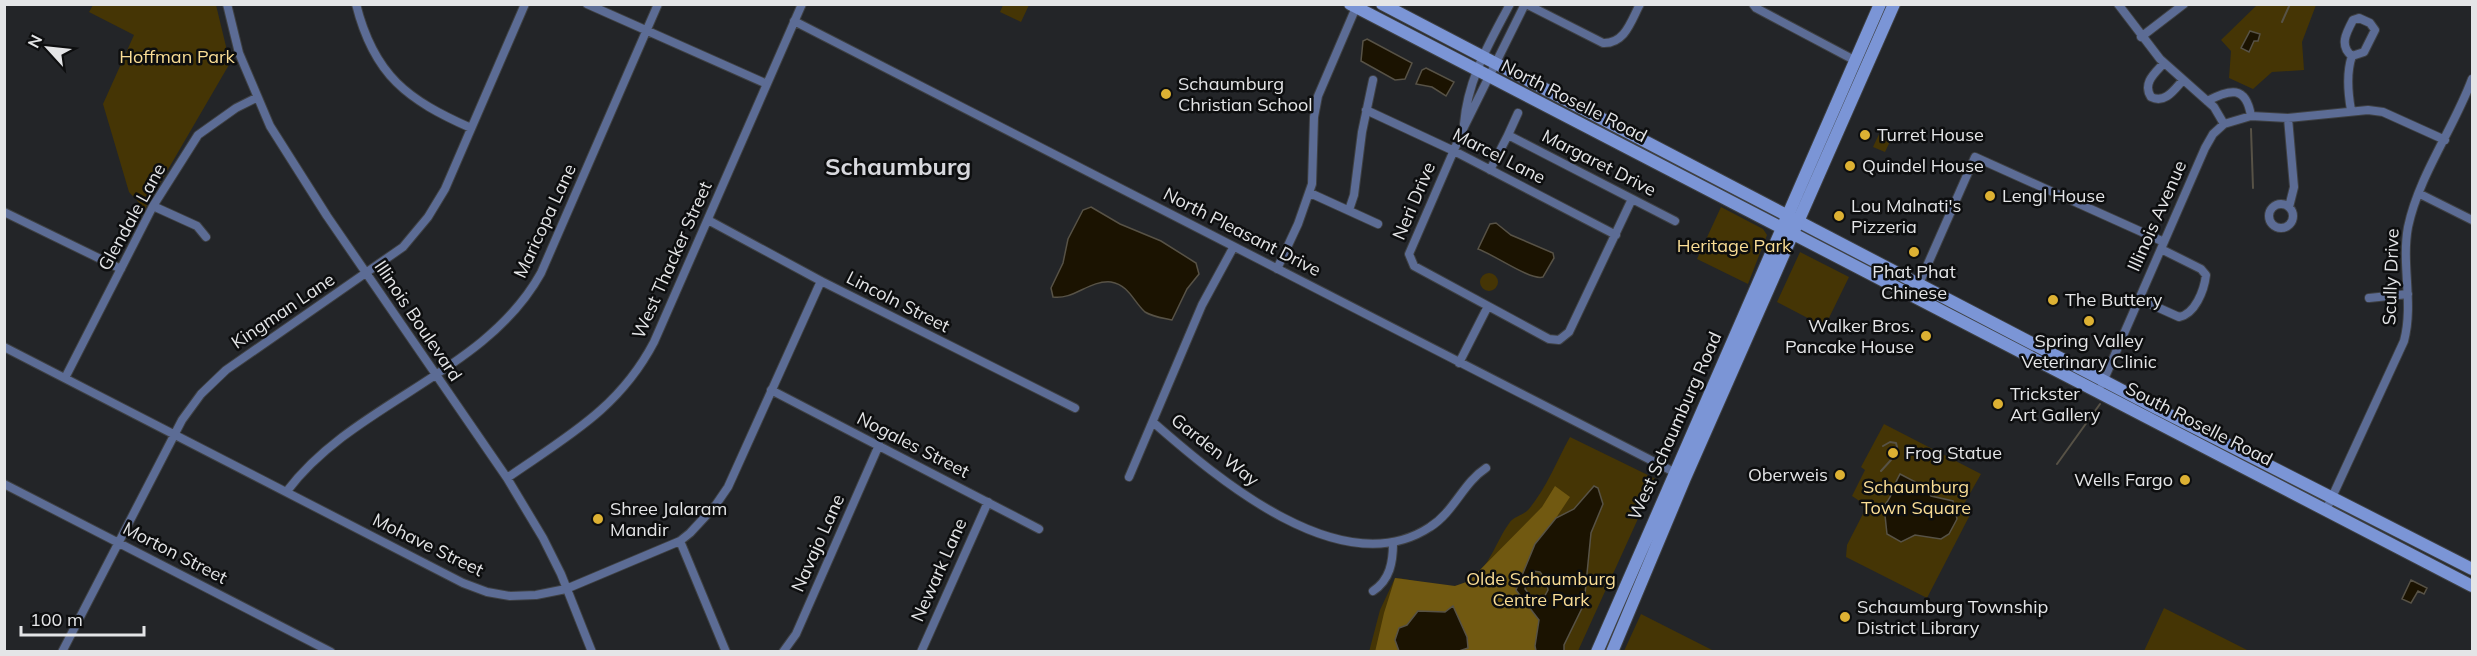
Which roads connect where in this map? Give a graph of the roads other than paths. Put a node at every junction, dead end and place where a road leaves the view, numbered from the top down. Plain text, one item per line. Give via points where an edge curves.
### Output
1 (227, 4) edge
2 (356, 4) edge
3 (525, 4) edge
4 (587, 4) edge
5 (658, 4) edge
6 (801, 4) edge
7 (1382, 4) edge
8 (1510, 4) edge
9 (1526, 4) edge
10 (1640, 4) edge
11 (1753, 4) edge
12 (1880, 4) edge
13 (1894, 4) edge
14 (2118, 4) edge
15 (2184, 4) edge
16 (1354, 6) edge
17 (794, 21) junction
18 (647, 31) junction
19 (2141, 37) junction
20 (2352, 56) junction
21 (1483, 57) junction
22 (1856, 61) junction
23 (1496, 63) junction
24 (2164, 63) junction
25 (1476, 71) junction
26 (1489, 78) junction
27 (2472, 79) edge
28 (1373, 80) dead end
29 (2183, 80) junction
30 (767, 84) junction
31 (2471, 89) edge
32 (256, 98) junction
33 (2207, 100) junction
34 (1366, 110) junction
35 (2351, 110) junction
36 (1518, 113) dead end
37 (2251, 116) junction
38 (2288, 118) junction
39 (2224, 124) junction
40 (1464, 127) junction
41 (471, 128) junction
42 (1508, 135) junction
43 (2445, 140) junction
44 (1454, 151) junction
45 (1490, 170) junction
46 (1310, 193) junction
47 (2420, 194) junction
48 (1632, 199) junction
49 (153, 206) junction
50 (2289, 207) dead end
51 (1348, 210) junction
52 (4, 212) edge
53 (1788, 216) junction
54 (708, 220) junction
55 (2472, 220) edge
56 (1674, 221) dead end
57 (1799, 222) junction
58 (1378, 224) dead end
59 (1787, 232) junction
60 (1616, 235) junction
61 (206, 237) dead end
62 (2162, 245) junction
63 (1233, 248) junction
64 (121, 269) junction
65 (1277, 269) junction
66 (367, 274) junction
67 (821, 281) junction
68 (1919, 284) junction
69 (2408, 294) junction
70 (2369, 298) dead end
71 (2139, 299) junction
72 (1487, 308) junction
73 (4, 347) edge
74 (1458, 363) junction
75 (434, 374) junction
76 (65, 378) junction
77 (2104, 380) junction
78 (771, 390) junction
79 (2097, 392) junction
80 (1075, 408) dead end
81 (1154, 423) junction
82 (174, 434) junction
83 (879, 446) junction
84 (1486, 468) dead end
85 (1674, 472) junction
86 (1129, 477) dead end
87 (507, 478) junction
88 (4, 484) edge
89 (286, 491) junction
90 (988, 502) junction
91 (2330, 502) junction
92 (1039, 529) dead end
93 (680, 541) junction
94 (118, 542) junction
95 (1393, 543) junction
96 (2472, 569) edge
97 (2472, 586) edge
98 (566, 589) junction
99 (1373, 591) dead end
100 (63, 651) edge
101 (331, 651) edge
102 (592, 651) edge
103 (726, 651) edge
104 (783, 651) edge
105 (921, 651) edge
106 (1597, 651) edge
107 (1612, 651) edge

1 - 32 street, Illinois Boulevard
2 - 41 street via 382,67 415,100
3 - 41 street, Kingman Lane
4 - 18 street
5 - 18 street, Maricopa Lane
6 - 17 street, West Thacker Street
7 - 21 main road, North Roselle Road
8 - 21 street, Neri Drive
9 - 10 street via 1603,43 1622,38
9 - 23 street, Neri Drive
11 - 22 street
12 - 22 main road, West Schaumburg Road
13 - 57 main road, West Schaumburg Road
14 - 19 street
15 - 19 street
16 - 25 main road, North Roselle Road
16 - 46 street via 1316,102
17 - 30 street, West Thacker Street
17 - 63 street, North Pleasant Drive
18 - 30 street
18 - 75 street, Maricopa Lane via 533,287 492,334
19 - 24 street
20 - 20 street via 2364,52 2375,30 2363,19 2353,20 2344,44
20 - 35 street via 2348,92
21 - 23 main road, North Roselle Road
21 - 25 street, Neri Drive
22 - 53 main road, West Schaumburg Road
23 - 26 street, Neri Drive
23 - 53 main road, North Roselle Road
24 - 29 street
24 - 29 street via 2149,81 2151,97 2167,97
25 - 26 main road, North Roselle Road
25 - 40 street, Neri Drive via 1466,96
26 - 40 street, Neri Drive
26 - 59 main road, North Roselle Road
27 - 31 street, Scully Drive
28 - 34 street
29 - 33 street
30 - 54 street, West Thacker Street
31 - 43 street, Scully Drive
32 - 49 street, Glendale Lane via 198,135
32 - 66 street, Illinois Boulevard via 287,155
33 - 37 street via 2229,91 2240,93
33 - 39 street
34 - 44 street, Marcel Lane
34 - 51 street via 1354,195
35 - 38 street
35 - 43 street via 2383,112
36 - 42 street
37 - 38 street
37 - 39 street
38 - 50 street via 2294,187
39 - 62 street, Illinois Avenue via 2205,148
40 - 44 street, Neri Drive
41 - 66 street, Kingman Lane via 445,189 428,217 403,247
42 - 45 street
42 - 48 street, Margaret Drive
43 - 47 street, Scully Drive
44 - 45 street, Marcel Lane
44 - 72 street, Neri Drive via 1409,254 1414,266
45 - 60 street, Marcel Lane
46 - 51 street
46 - 65 street
47 - 55 street
47 - 69 street, Scully Drive via 2406,244
48 - 56 street, Margaret Drive
48 - 60 street
49 - 61 street via 196,226
49 - 64 street, Glendale Lane
51 - 58 street
52 - 64 street
53 - 57 main road, South Roselle Road
53 - 59 main road, West Schaumburg Road
54 - 67 street, Lincoln Street
54 - 87 street, West Thacker Street via 654,342 630,381 587,422
57 - 59 main road, West Schaumburg Road
57 - 68 main road, South Roselle Road
59 - 79 main road, South Roselle Road
59 - 85 main road, West Schaumburg Road
59 - 107 main road, West Schaumburg Road
60 - 72 street via 1569,332 1561,339 1553,340
62 - 68 street via 1975,157
62 - 71 street, Illinois Avenue
62 - 71 street via 2201,270 2206,275 2205,284 2186,316 2179,317
63 - 65 street, North Pleasant Drive
63 - 81 street, Garden Way via 1202,305
64 - 76 street, Glendale Lane
65 - 74 street, North Pleasant Drive
66 - 75 street, Illinois Boulevard
66 - 82 street, Kingman Lane via 226,370 201,394
67 - 78 street, Mohave Street
67 - 80 street, Lincoln Street
68 - 77 main road, South Roselle Road
69 - 70 street
69 - 91 street, Scully Drive via 2404,341
71 - 77 street, Illinois Avenue
72 - 74 street
73 - 76 street, Mohave Street
74 - 85 street, North Pleasant Drive
75 - 87 street, Illinois Boulevard
75 - 89 street, Maricopa Lane via 327,447
76 - 82 street, Mohave Street
77 - 79 street, Illinois Avenue
77 - 91 main road, South Roselle Road
78 - 83 street, Nogales Street
78 - 93 street, Mohave Street via 723,494 697,527
79 - 91 main road, South Roselle Road
81 - 86 street, Garden Way
81 - 95 street, Garden Way via 1214,474 1281,516 1346,540
82 - 89 street, Mohave Street
82 - 94 street, Kingman Lane
83 - 90 street, Nogales Street
83 - 104 street, Navajo Lane via 796,634
84 - 95 street, Garden Way via 1431,527
85 - 106 main road, West Schaumburg Road
87 - 98 street, Illinois Boulevard via 548,546
88 - 94 street, Morton Street
89 - 98 street, Mohave Street via 476,588 525,596
90 - 92 street, Nogales Street
90 - 105 street, Newark Lane
91 - 96 main road, South Roselle Road
91 - 97 main road, South Roselle Road
93 - 98 street, Mohave Street
93 - 103 street
94 - 100 street, Kingman Lane
94 - 101 street, Morton Street
95 - 99 street via 1387,577
98 - 102 street, Illinois Boulevard

